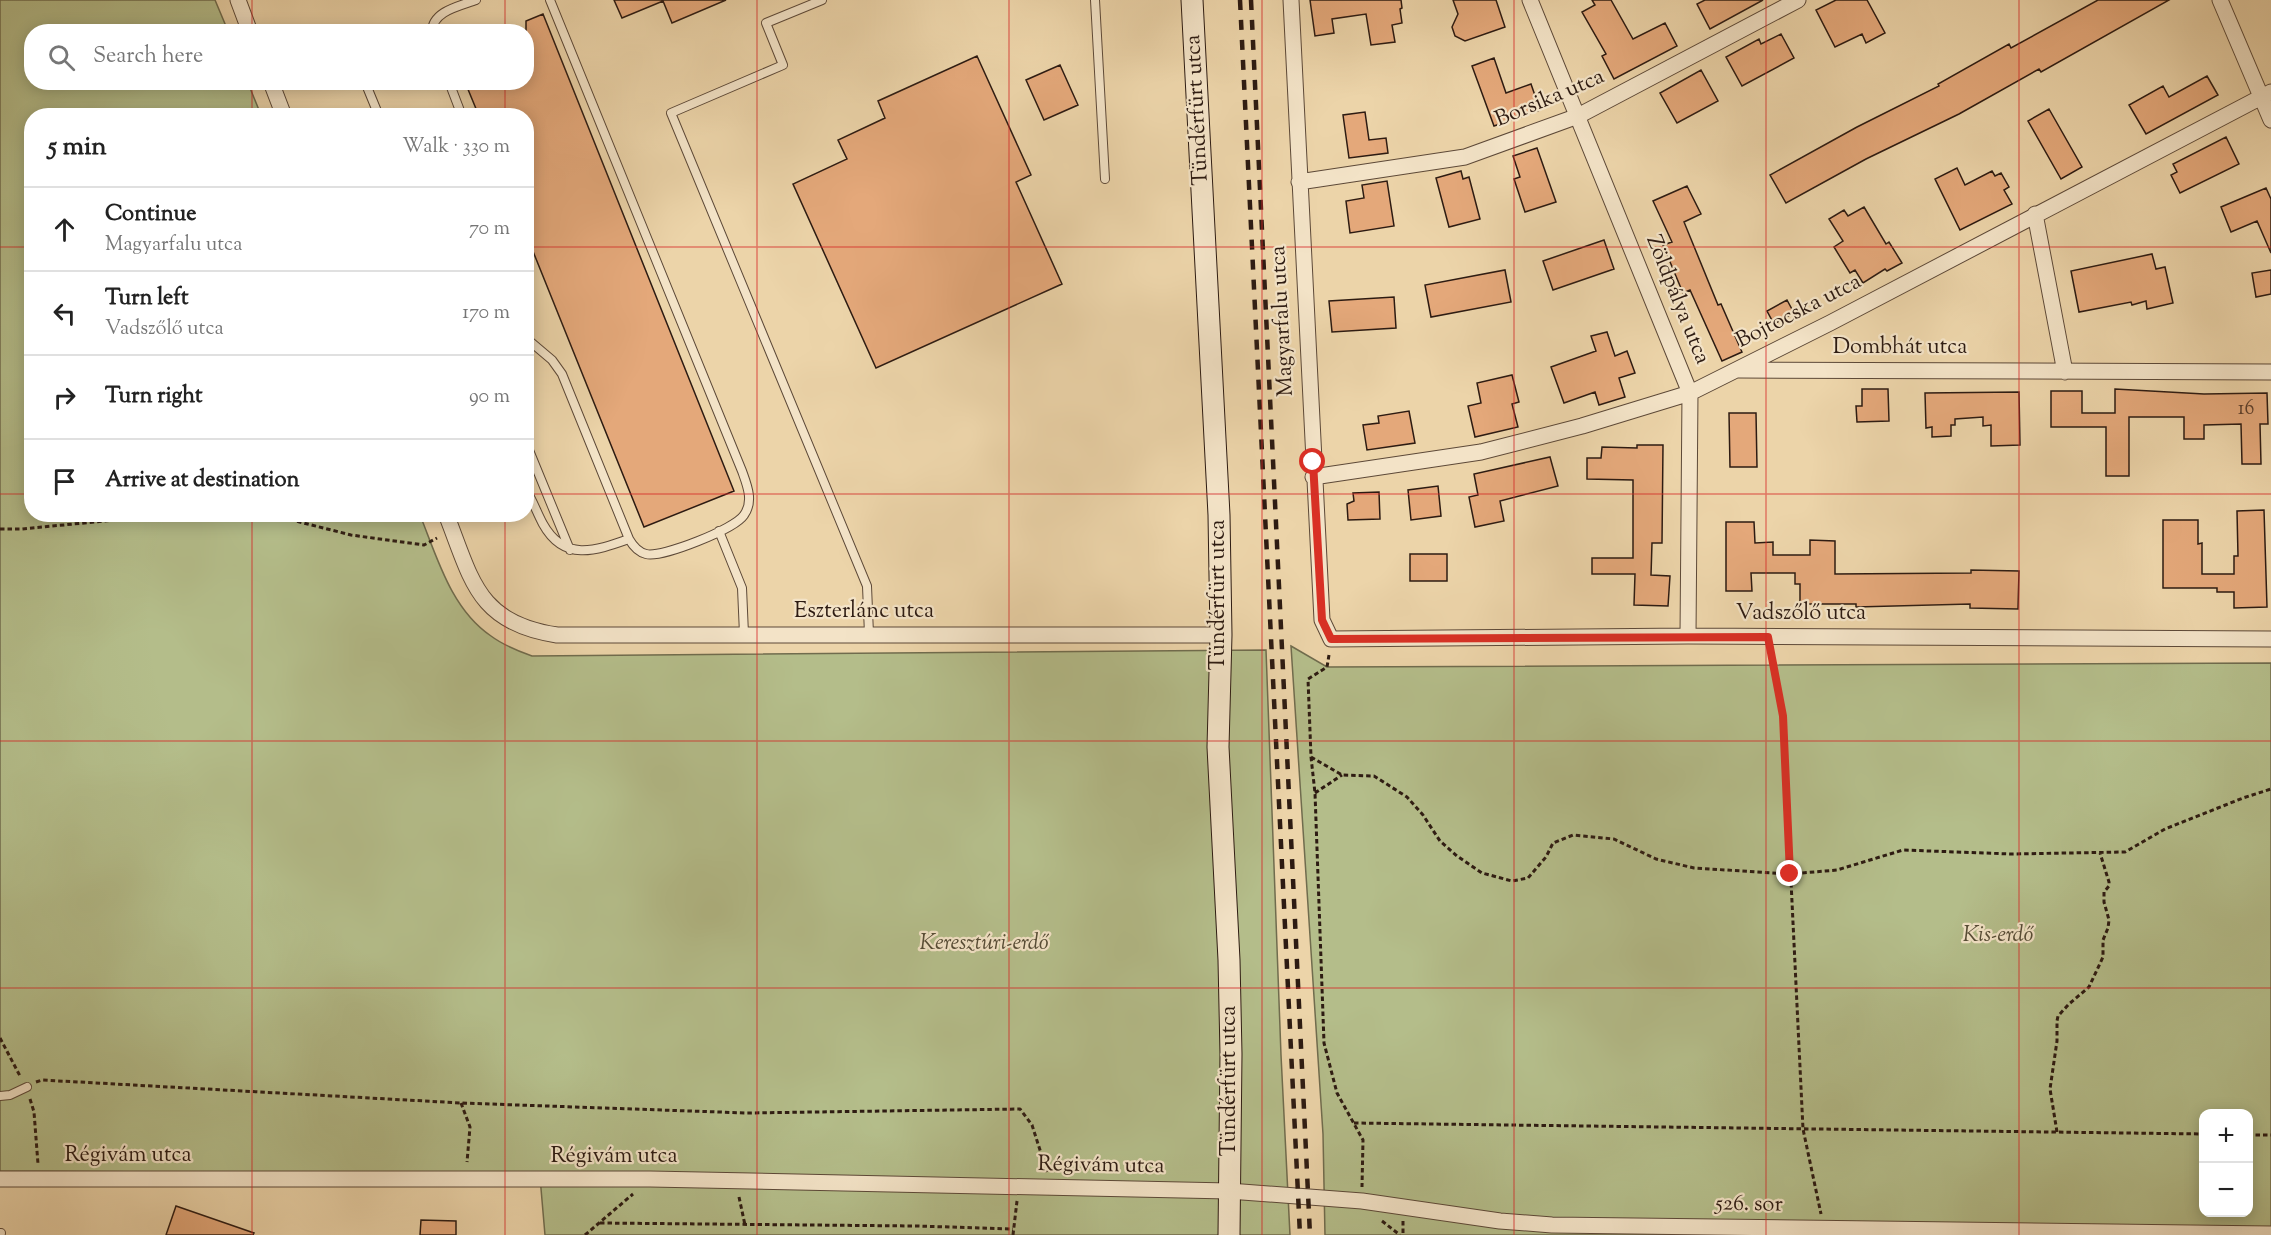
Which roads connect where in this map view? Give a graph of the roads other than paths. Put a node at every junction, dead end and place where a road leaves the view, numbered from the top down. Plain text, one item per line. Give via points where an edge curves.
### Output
1 (238, 0) edge
2 (476, 0) edge
3 (550, 0) edge
4 (822, 0) edge
5 (1095, 0) edge
6 (1192, 0) edge
7 (1291, 0) edge
8 (1530, 0) edge
9 (1798, 0) edge
10 (2220, 0) edge
11 (247, 24) edge
12 (434, 24) edge
13 (274, 90) edge
14 (368, 90) edge
15 (452, 90) edge
16 (2266, 94) edge
17 (281, 108) edge
18 (376, 108) edge
19 (459, 108) edge
20 (1578, 116) junction
21 (2271, 120) edge
22 (1105, 179) dead end
23 (1299, 182) junction
24 (2035, 214) junction
25 (534, 345) edge
26 (1736, 370) junction
27 (2065, 372) junction
28 (2271, 372) edge
29 (1690, 393) junction
30 (534, 462) edge
31 (1313, 477) junction
32 (534, 506) edge
33 (449, 522) edge
34 (719, 531) junction
35 (629, 539) junction
36 (570, 550) junction
37 (744, 634) junction
38 (869, 634) junction
39 (1221, 635) junction
40 (1688, 636) junction
41 (1331, 639) joint
42 (2271, 639) edge
43 (27, 1087) road end
44 (0, 1096) edge
45 (0, 1179) edge
46 (1228, 1191) junction
47 (1500, 1228) edge
48 (1553, 1230) edge
49 (1825, 1231) edge
50 (2271, 1234) edge
51 (1229, 1235) edge

1 - 11 street
2 - 12 lane via 442,14
3 - 34 lane via 748,487 750,501 744,515
4 - 38 lane via 766,23 783,65 671,113 867,586
5 - 22 lane
6 - 39 street, Tündérfürt utca via 1219,514
7 - 23 street, Magyarfalu utca
8 - 20 street, Zöldpálya utca
9 - 20 street, Borsika utca
10 - 16 street
13 - 17 street
14 - 18 lane
15 - 19 lane
16 - 21 street
16 - 24 street, Bojtocska utca
20 - 23 street, Borsika utca via 1465,157
20 - 29 street, Zöldpálya utca
23 - 31 street, Magyarfalu utca
24 - 26 street, Bojtocska utca
24 - 27 street
25 - 35 lane via 562,374
26 - 27 street, Dombhát utca
26 - 29 street, Bojtocska utca
27 - 28 street, Dombhát utca
29 - 31 street, Bojtocska utca via 1481,452
29 - 40 street, Zöldpálya utca
30 - 36 lane
31 - 41 street, Magyarfalu utca via 1322,620
32 - 36 lane via 554,539
33 - 37 street, Eszterlánc utca via 478,590 491,608 508,621 557,635
34 - 35 lane via 662,554 646,554
34 - 37 lane via 742,588
35 - 36 lane via 604,548
37 - 38 street, Eszterlánc utca
38 - 39 street, Eszterlánc utca
39 - 46 street, Tündérfürt utca via 1218,747 1231,1054
40 - 41 street, Vadszőlő utca
40 - 42 street, Vadszőlő utca
43 - 44 lane
45 - 46 street, Régivám utca via 650,1179
46 - 47 street, 526. sor via 1362,1201
46 - 51 street, Tündérfürt utca
47 - 48 street, 526. sor
48 - 49 street, 526. sor
49 - 50 street, 526. sor

